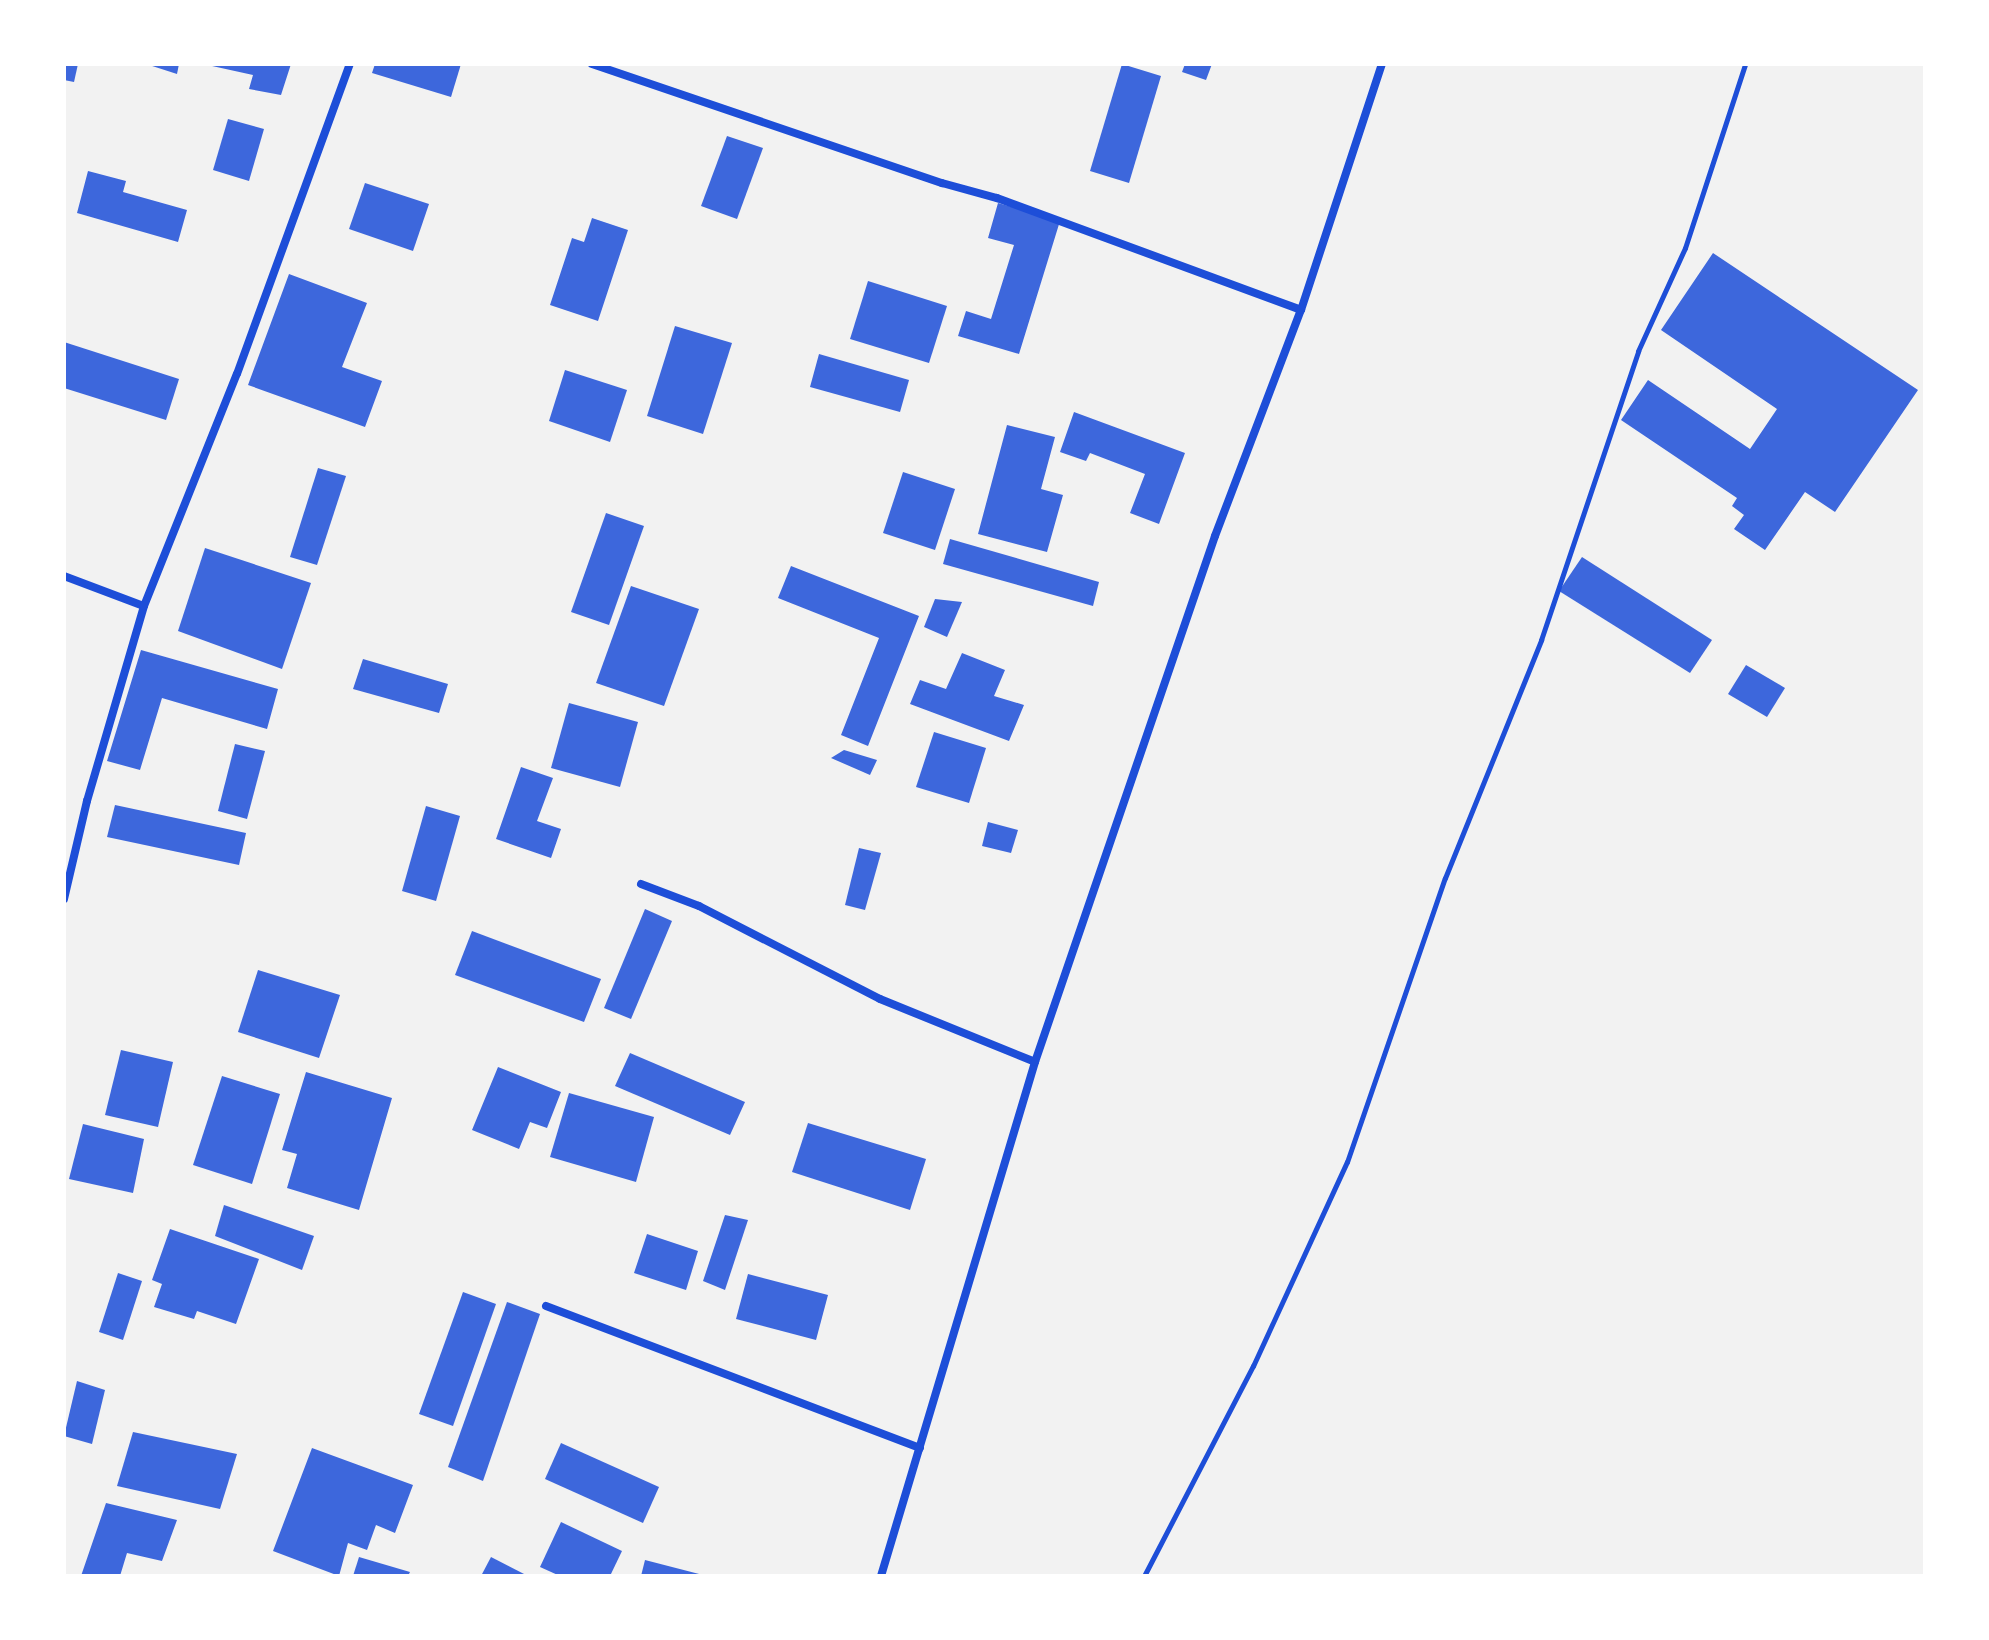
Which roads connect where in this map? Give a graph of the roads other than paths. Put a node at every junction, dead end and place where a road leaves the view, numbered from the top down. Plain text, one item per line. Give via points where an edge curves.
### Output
1 (350, 64) edge
2 (592, 64) edge
3 (1382, 64) edge
4 (1301, 310) junction
5 (64, 576) edge
6 (144, 606) junction
7 (641, 884) dead end
8 (64, 899) edge
9 (1035, 1062) junction
10 (546, 1306) dead end
11 (920, 1448) junction
12 (881, 1576) edge

1 - 6 street via 237,374
2 - 4 street via 997,198
3 - 4 street
4 - 9 street via 1215,536
5 - 6 street
6 - 8 street
7 - 9 street via 699,906 880,999
9 - 11 street
10 - 11 street
11 - 12 street

